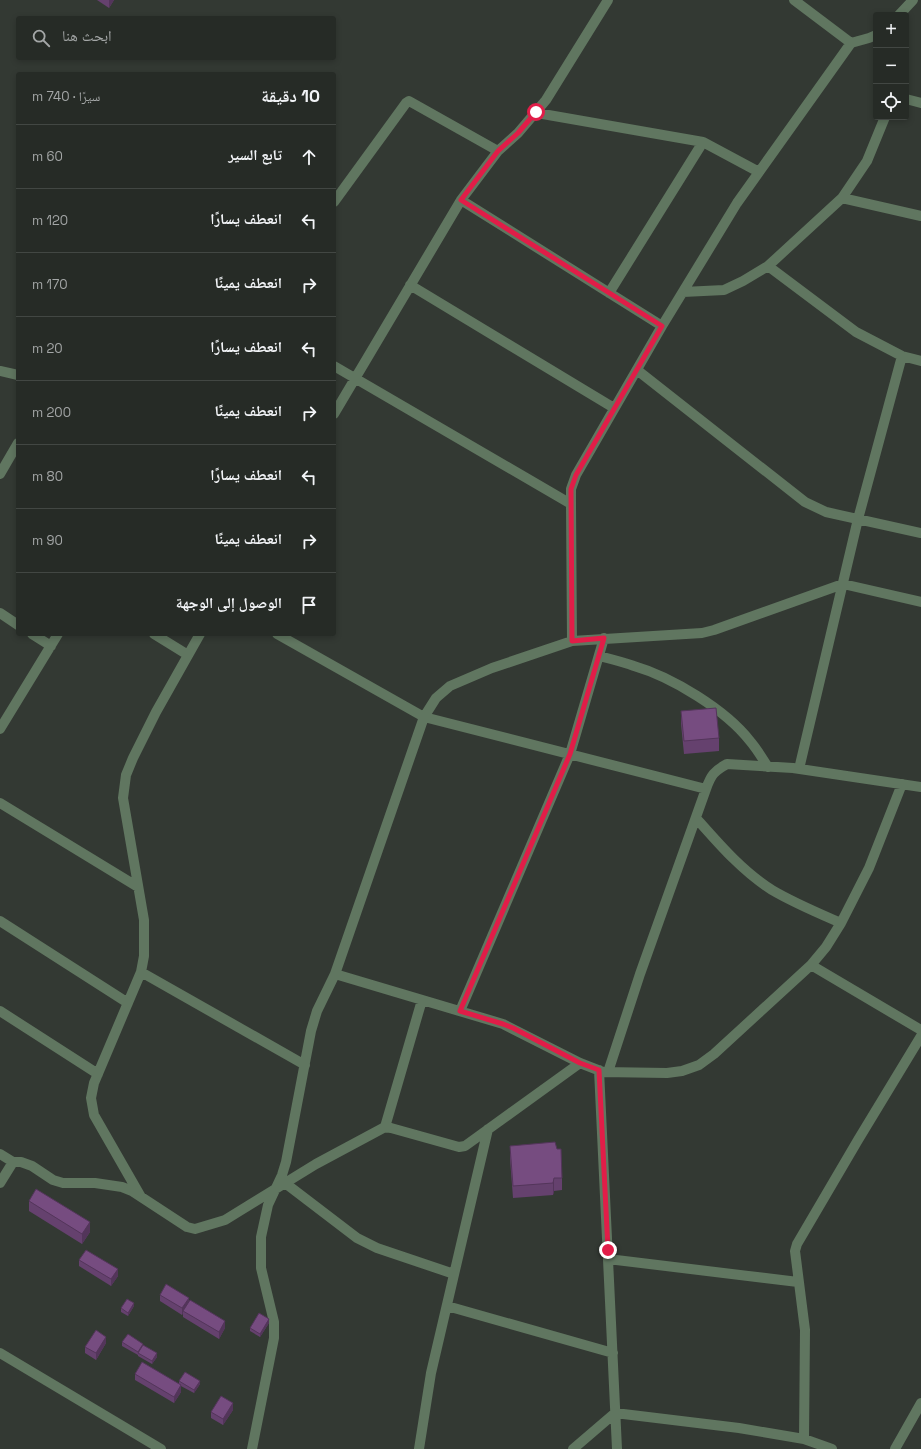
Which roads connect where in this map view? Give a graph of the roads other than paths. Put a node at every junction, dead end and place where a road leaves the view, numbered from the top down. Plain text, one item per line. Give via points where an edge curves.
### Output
1 (608, 0) edge
2 (794, 0) edge
3 (913, 0) edge
4 (902, 12) edge
5 (873, 36) edge
6 (851, 43) junction
7 (909, 100) edge
8 (921, 103) edge
9 (536, 112) junction
10 (884, 120) edge
11 (704, 142) junction
12 (498, 151) junction
13 (759, 172) junction
14 (842, 198) junction
15 (336, 199) edge
16 (461, 200) junction
17 (921, 216) edge
18 (768, 266) junction
19 (410, 284) junction
20 (683, 292) junction
21 (610, 293) junction
22 (662, 326) junction
23 (902, 356) junction
24 (921, 361) edge
25 (336, 367) edge
26 (637, 370) junction
27 (0, 371) edge
28 (16, 375) edge
29 (356, 379) junction
30 (614, 408) junction
31 (336, 411) edge
32 (16, 446) edge
33 (0, 474) edge
34 (570, 504) junction
35 (858, 519) junction
36 (921, 533) edge
37 (843, 584) junction
38 (921, 602) edge
39 (0, 613) edge
40 (16, 624) edge
41 (35, 636) edge
42 (57, 636) edge
43 (157, 636) edge
44 (199, 636) edge
45 (281, 636) edge
46 (604, 638) junction
47 (572, 641) junction
48 (51, 646) junction
49 (188, 655) junction
50 (599, 656) junction
51 (424, 717) junction
52 (0, 729) edge
53 (570, 754) junction
54 (768, 767) junction
55 (799, 769) junction
56 (902, 784) junction
57 (921, 787) edge
58 (706, 789) junction
59 (0, 803) edge
60 (696, 818) junction
61 (138, 887) junction
62 (0, 921) edge
63 (841, 923) junction
64 (811, 966) junction
65 (141, 972) junction
66 (335, 974) junction
67 (422, 1000) junction
68 (128, 1003) junction
69 (0, 1011) edge
70 (460, 1011) junction
71 (921, 1030) edge
72 (921, 1036) edge
73 (580, 1063) junction
74 (305, 1065) junction
75 (603, 1071) junction
76 (98, 1074) junction
77 (384, 1127) junction
78 (488, 1129) junction
79 (0, 1154) edge
80 (13, 1162) junction
81 (0, 1183) edge
82 (285, 1183) junction
83 (276, 1188) junction
84 (141, 1196) junction
85 (608, 1259) junction
86 (454, 1274) junction
87 (798, 1282) junction
88 (447, 1306) junction
89 (0, 1353) edge
90 (613, 1353) junction
91 (921, 1403) edge
92 (615, 1413) junction
93 (804, 1439) junction
94 (161, 1449) edge
95 (252, 1449) edge
96 (419, 1449) edge
97 (573, 1449) edge
98 (617, 1449) edge
99 (832, 1449) edge
100 (895, 1449) edge

1 - 9 street
2 - 6 street
3 - 4 street
5 - 6 street
6 - 13 street
7 - 8 street
9 - 11 street
9 - 12 street
10 - 14 street via 867,161
11 - 13 street
11 - 21 street
12 - 15 street via 410,101
12 - 16 street
13 - 20 street
14 - 17 street
14 - 18 street
16 - 19 street
16 - 21 street
18 - 20 street via 724,290
18 - 23 street via 856,332
19 - 29 street
19 - 30 street
20 - 22 street
21 - 22 street
22 - 26 street
23 - 24 street
23 - 35 street
25 - 29 street
26 - 30 street
26 - 35 street via 805,502 826,512
27 - 28 street
29 - 31 street
29 - 34 street
30 - 34 street via 576,475 571,489
32 - 33 street
34 - 47 street
35 - 36 street
35 - 37 street
37 - 38 street
37 - 46 street via 708,631
37 - 55 street
39 - 40 street
41 - 48 street
42 - 48 street
43 - 49 street
44 - 49 street
45 - 51 street
46 - 47 street
46 - 50 street
47 - 51 street via 492,668 450,686 436,698
48 - 52 street
49 - 61 street via 126,776 123,798
50 - 53 street
50 - 54 street via 642,669 684,688 707,702 733,722
51 - 53 street
51 - 66 street
53 - 58 street
53 - 70 street
54 - 55 street
54 - 58 street via 726,764 711,776
55 - 56 street
56 - 57 street
56 - 63 street via 869,868
58 - 60 street
59 - 61 street
60 - 63 street via 737,862 772,890
60 - 75 street
61 - 65 street via 144,920 144,956
62 - 68 street
63 - 64 street
64 - 71 street
64 - 75 street via 699,1065 667,1073
65 - 68 street
65 - 74 street
66 - 67 street
66 - 74 street via 311,1031
67 - 70 street
67 - 77 street
68 - 76 street
69 - 76 street
70 - 73 street via 508,1026
72 - 87 street via 797,1244 794,1251
73 - 75 street
73 - 78 street
74 - 83 street via 286,1162
75 - 85 street
76 - 84 street via 91,1098 94,1115
77 - 78 street via 459,1147 465,1146
77 - 82 street
78 - 86 street
79 - 80 street
80 - 81 street
80 - 84 street via 27,1164 53,1180 95,1183 122,1188
82 - 83 street
82 - 86 street via 357,1238 377,1248
83 - 84 street via 225,1220 195,1229 187,1227
83 - 95 street via 268,1205 261,1237 261,1268 274,1322 274,1338
85 - 87 street
85 - 90 street
86 - 88 street
87 - 93 street via 805,1339
88 - 90 street
88 - 96 street via 431,1373
89 - 94 street
90 - 92 street
91 - 100 street
92 - 93 street via 739,1428
92 - 97 street
92 - 98 street
93 - 99 street

